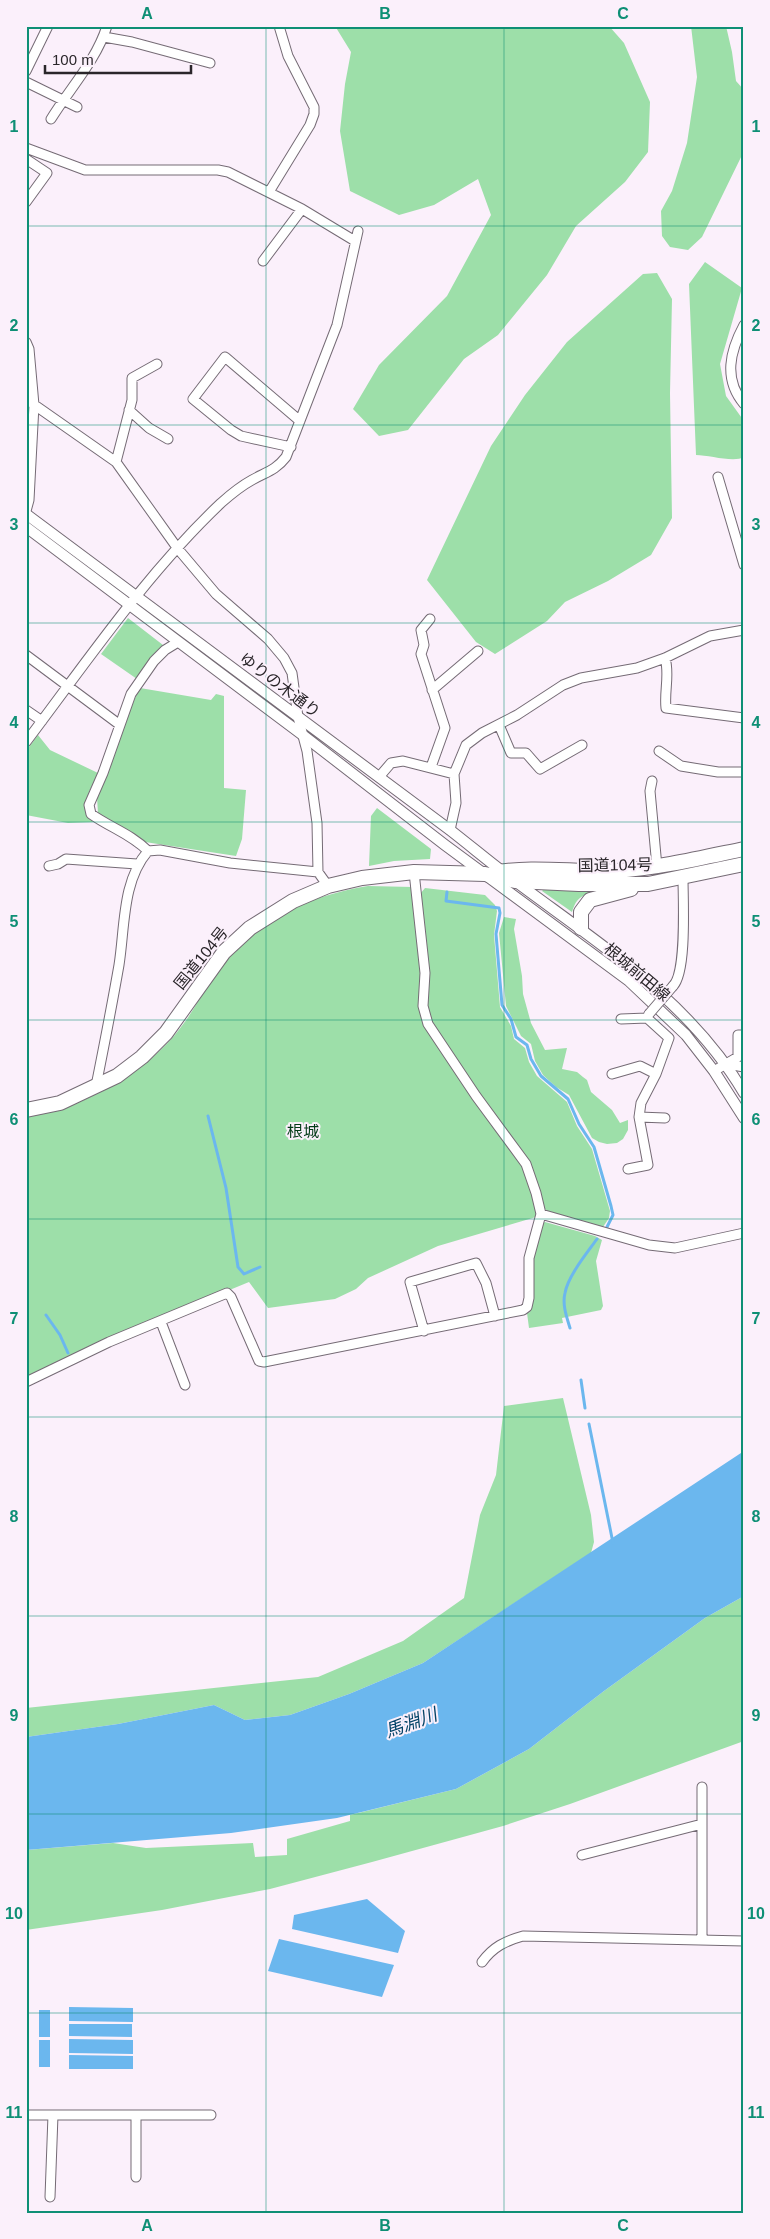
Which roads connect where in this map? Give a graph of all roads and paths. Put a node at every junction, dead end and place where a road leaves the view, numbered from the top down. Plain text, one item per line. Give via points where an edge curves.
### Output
1 (48, 26) edge
2 (108, 26) edge
3 (277, 27) edge
4 (104, 37) junction
5 (210, 63) dead end
6 (26, 71) edge
7 (26, 82) edge
8 (63, 99) junction
9 (77, 107) dead end
10 (51, 119) dead end
11 (26, 148) edge
12 (26, 159) edge
13 (269, 192) junction
14 (26, 202) edge
15 (302, 209) junction
16 (358, 231) dead end
17 (355, 241) junction
18 (263, 261) dead end
19 (744, 325) edge
20 (26, 342) edge
21 (157, 364) dead end
22 (30, 402) edge
23 (744, 404) edge
24 (129, 410) junction
25 (300, 421) junction
26 (168, 440) dead end
27 (291, 448) junction
28 (116, 462) junction
29 (718, 477) dead end
30 (26, 513) edge
31 (26, 527) edge
32 (178, 548) junction
33 (744, 565) edge
34 (137, 596) junction
35 (130, 606) junction
36 (430, 619) dead end
37 (744, 630) edge
38 (178, 642) junction
39 (478, 651) dead end
40 (26, 655) edge
41 (665, 658) junction
42 (68, 686) junction
43 (432, 690) junction
44 (26, 710) edge
45 (298, 717) junction
46 (744, 718) edge
47 (42, 721) junction
48 (499, 725) junction
49 (120, 726) junction
50 (304, 736) junction
51 (27, 740) edge
52 (582, 745) dead end
53 (659, 751) dead end
54 (430, 767) junction
55 (744, 772) edge
56 (454, 774) junction
57 (378, 777) junction
58 (652, 781) dead end
59 (450, 830) junction
60 (744, 849) edge
61 (148, 851) junction
62 (137, 864) junction
63 (744, 864) edge
64 (49, 866) dead end
65 (657, 867) junction
66 (502, 871) junction
67 (318, 872) junction
68 (414, 872) junction
69 (486, 874) junction
70 (683, 878) junction
71 (515, 881) junction
72 (648, 884) junction
73 (328, 886) junction
74 (581, 928) junction
75 (648, 1016) junction
76 (621, 1019) dead end
77 (744, 1035) edge
78 (727, 1064) junction
79 (744, 1067) edge
80 (714, 1071) junction
81 (612, 1074) dead end
82 (656, 1074) junction
83 (96, 1086) junction
84 (744, 1093) edge
85 (26, 1110) edge
86 (639, 1117) junction
87 (665, 1118) dead end
88 (744, 1118) edge
89 (628, 1169) dead end
90 (540, 1214) junction
91 (744, 1233) edge
92 (495, 1316) junction
93 (161, 1322) junction
94 (424, 1331) junction
95 (26, 1382) edge
96 (185, 1385) dead end
97 (702, 1787) dead end
98 (702, 1824) junction
99 (582, 1855) dead end
100 (702, 1940) junction
101 (744, 1941) edge
102 (482, 1962) dead end
103 (26, 2115) edge
104 (52, 2115) junction
105 (136, 2115) junction
106 (211, 2115) dead end
107 (136, 2177) dead end
108 (50, 2197) dead end

1 - 6 street
2 - 4 street
3 - 13 street via 314,107 314,114
4 - 5 street
4 - 8 street via 98,52
7 - 8 street
8 - 9 street
8 - 10 street
11 - 13 street via 85,170 218,170
12 - 14 street via 47,173
13 - 15 street
15 - 17 street
15 - 18 street
16 - 17 street
17 - 25 street via 337,325
19 - 23 street via 735,342 730,364 732,384
20 - 22 street via 30,349
21 - 24 street via 132,378
22 - 28 street
22 - 30 street via 29,500
24 - 26 street
24 - 28 street
25 - 27 street
25 - 27 street via 225,357 193,399 241,436
27 - 32 street via 270,472 252,480 222,502
28 - 32 street
29 - 33 street
30 - 34 street, ゆりの木通り
31 - 35 street, ゆりの木通り
32 - 34 street
32 - 45 street via 216,594 268,639 284,658 296,689
34 - 35 street
34 - 45 street, ゆりの木通り
35 - 38 street, ゆりの木通り
35 - 42 street
36 - 43 street via 421,630 424,646 421,654
37 - 41 street via 710,636
38 - 49 street via 165,650 130,694
38 - 50 street, ゆりの木通り
39 - 43 street
40 - 42 street
41 - 46 street via 668,667 666,708
41 - 48 street via 637,668 581,678 563,685
42 - 47 street
42 - 49 street
43 - 54 street via 445,728
44 - 47 street
45 - 50 street
45 - 57 street, ゆりの木通り
47 - 51 street
48 - 52 street via 511,753 526,753 540,769
48 - 56 street via 466,745
49 - 61 street via 89,805 91,814 104,824 135,838
50 - 67 street via 317,823
50 - 69 street, ゆりの木通り
53 - 55 street via 681,766
54 - 56 street
54 - 57 street via 403,761 391,764
56 - 59 street via 456,803
57 - 59 street, ゆりの木通り
58 - 65 street via 650,792
59 - 66 street, ゆりの木通り
60 - 65 highway, 国道104号
61 - 62 street
61 - 67 street
62 - 64 street via 66,859
62 - 83 street via 128,897
63 - 70 highway, 国道104号
65 - 66 highway, 国道104号 via 586,872
66 - 69 highway, 国道104号
66 - 71 street, ゆりの木通り
67 - 73 street
68 - 69 highway, 国道104号
68 - 73 highway, 国道104号
68 - 90 street via 425,973 423,1006 428,1024 526,1164
69 - 71 highway, 国道104号
69 - 80 street, 根城前田線 via 629,981 686,1035
70 - 72 highway, 国道104号
70 - 75 street, bridge via 682,953 678,981
71 - 72 highway, 国道104号
71 - 74 street, 根城前田線
72 - 74 highway via 590,900 581,912
73 - 83 highway, 国道104号 via 293,901 250,928 224,952 166,1033 117,1076
74 - 78 street, 根城前田線 via 636,971 679,1011
75 - 76 street
75 - 82 street via 669,1038
77 - 78 street via 738,1035 738,1057
78 - 79 street
78 - 80 street
78 - 84 street, 根城前田線
80 - 88 street, 根城前田線
81 - 82 street via 640,1066
82 - 86 street via 641,1103
83 - 85 highway, 国道104号 via 60,1103
86 - 87 street
86 - 89 street via 648,1165
90 - 91 street via 649,1245 675,1248
90 - 92 street via 529,1258 527,1307
92 - 94 street
92 - 94 street via 486,1283 476,1263 410,1282
93 - 94 street via 227,1293 259,1361 264,1362
93 - 95 street
93 - 96 street
97 - 98 street
98 - 99 street
98 - 100 street
100 - 101 street
100 - 102 street via 523,1936 504,1941
103 - 104 street
104 - 105 street
104 - 108 street
105 - 106 street
105 - 107 street

